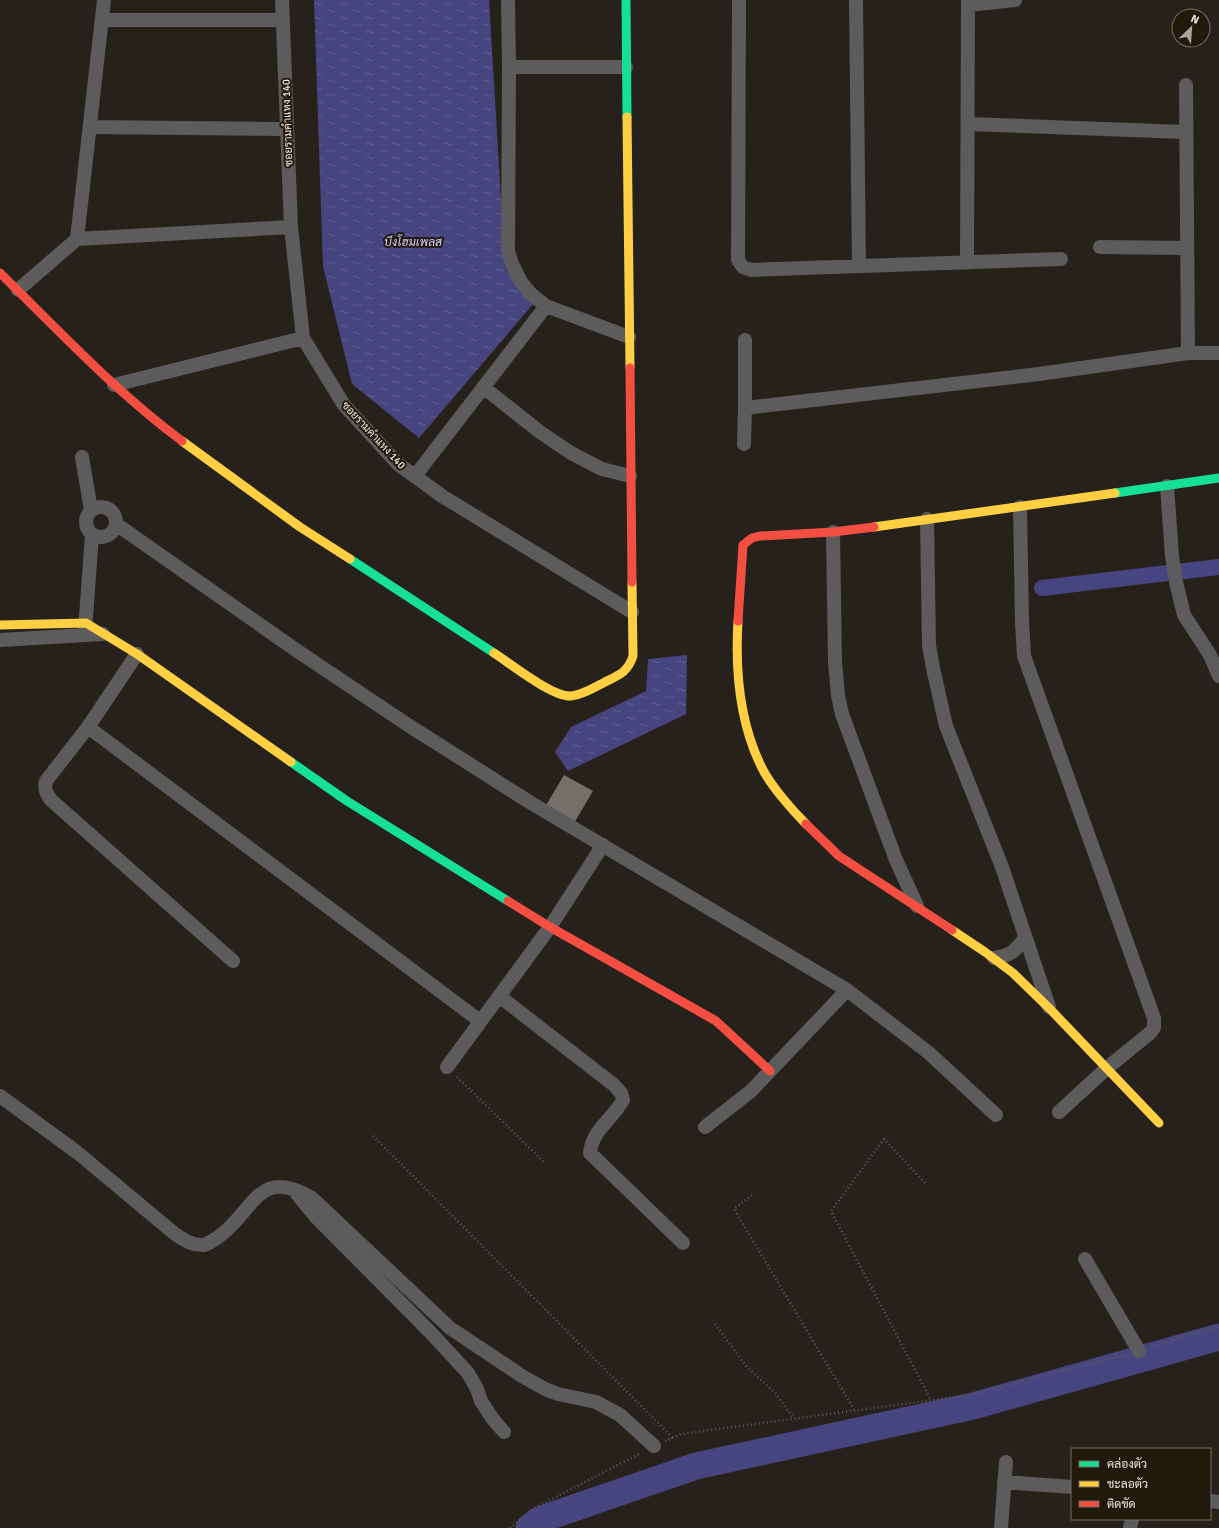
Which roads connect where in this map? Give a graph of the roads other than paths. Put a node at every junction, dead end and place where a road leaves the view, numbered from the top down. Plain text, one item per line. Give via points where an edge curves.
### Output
1 (104, 0) edge
2 (282, 0) edge
3 (508, 0) edge
4 (626, 0) edge
5 (739, 0) edge
6 (856, 0) edge
7 (1015, 0) edge
8 (968, 3) edge
9 (102, 20) junction
10 (282, 20) junction
11 (509, 67) junction
12 (626, 67) junction
13 (1186, 85) dead end
14 (968, 124) junction
15 (90, 127) junction
16 (287, 129) junction
17 (1185, 132) junction
18 (291, 227) junction
19 (77, 239) junction
20 (1100, 247) dead end
21 (1187, 248) junction
22 (1061, 259) dead end
23 (967, 263) junction
24 (858, 266) junction
25 (0, 273) edge
26 (18, 290) junction
27 (546, 306) junction
28 (630, 337) junction
29 (302, 338) junction
30 (745, 340) dead end
31 (1188, 353) junction
32 (1219, 353) edge
33 (114, 385) junction
34 (482, 387) junction
35 (745, 408) junction
36 (744, 444) dead end
37 (82, 457) dead end
38 (415, 476) junction
39 (630, 476) junction
40 (1219, 478) edge
41 (1167, 486) junction
42 (1020, 507) junction
43 (91, 510) junction
44 (927, 520) junction
45 (116, 524) junction
46 (833, 532) junction
47 (92, 535) junction
48 (632, 612) junction
49 (0, 624) edge
50 (85, 629) junction
51 (103, 634) joint
52 (0, 640) edge
53 (137, 654) junction
54 (1215, 654) edge
55 (1219, 676) edge
56 (88, 727) junction
57 (603, 845) junction
58 (917, 906) junction
59 (550, 927) junction
60 (1025, 938) junction
61 (994, 958) junction
62 (233, 961) dead end
63 (847, 990) junction
64 (500, 996) junction
65 (1050, 1009) junction
66 (480, 1021) junction
67 (447, 1067) road end
68 (1107, 1068) junction
69 (770, 1072) junction
70 (0, 1096) edge
71 (1059, 1112) dead end
72 (996, 1114) dead end
73 (1159, 1123) dead end
74 (705, 1127) dead end
75 (683, 1243) dead end
76 (1085, 1259) dead end
77 (374, 1266) junction
78 (1139, 1351) road end
79 (504, 1432) dead end
80 (654, 1446) road end
81 (1006, 1462) dead end
82 (1004, 1482) junction
83 (1071, 1487) edge
84 (1001, 1528) edge

1 - 9 street
2 - 10 street, ซอยรามคำแหง 140
3 - 11 street
4 - 12 street
5 - 24 street via 738,260 743,267 751,270
6 - 24 street
7 - 8 street
8 - 14 street
9 - 10 street
9 - 15 street
10 - 16 street, ซอยรามคำแหง 140
11 - 12 street
11 - 27 street via 508,251 521,282 530,294
12 - 28 street
13 - 17 street
14 - 17 street
14 - 23 street
15 - 16 street
15 - 19 street
16 - 18 street, ซอยรามคำแหง 140
17 - 21 street
18 - 19 street
18 - 29 street, ซอยรามคำแหง 140
19 - 26 street
20 - 21 street
21 - 31 street
22 - 23 street
23 - 24 street
25 - 26 street
26 - 33 street
27 - 28 street
27 - 34 street
28 - 39 street
29 - 33 street
29 - 38 street, ซอยรามคำแหง 140 via 344,405 398,464
30 - 35 street
31 - 32 street
31 - 35 street via 1039,374
33 - 48 street via 157,422 300,527 555,693 571,696 585,692 628,668 633,656
34 - 38 street
34 - 39 street via 571,453 602,469
35 - 36 street
37 - 43 street
38 - 48 street, ซอยรามคำแหง 140 via 442,496
39 - 48 street
40 - 41 street
41 - 42 street
41 - 54 street via 1172,556 1184,615
42 - 44 street
42 - 68 street via 1024,656 1154,1018 1154,1028 1150,1033
43 - 45 street via 101,506 111,510
43 - 47 street via 87,514 86,525
44 - 46 street
44 - 60 street via 930,645 946,726 1002,867
45 - 47 street via 107,536
45 - 57 street via 408,725
46 - 58 street via 835,662 842,714 896,860
46 - 58 street via 760,536 752,538 743,546 738,665 742,706 750,743 763,770 792,810 839,856
47 - 50 street
49 - 50 street
50 - 51 street
50 - 52 street
51 - 53 street
53 - 56 street
53 - 59 street via 347,801
54 - 55 street
56 - 62 street via 46,781 46,793
56 - 66 street
57 - 59 street
57 - 63 street
58 - 61 street
59 - 64 street
59 - 69 street via 716,1021
60 - 61 street via 1007,956
60 - 65 street
61 - 65 street
63 - 69 street
63 - 72 street via 929,1053
64 - 66 street
64 - 75 street via 621,1093 623,1100 595,1134 590,1153
65 - 68 street
66 - 67 street
68 - 71 street
68 - 73 street
69 - 74 street
70 - 77 street via 78,1153 188,1242 205,1245 224,1233 258,1195 281,1186 292,1188 312,1198
76 - 78 street
77 - 79 street via 468,1373 481,1401
77 - 80 street via 476,1346 545,1389 596,1402 620,1415
81 - 82 street
82 - 83 street
82 - 84 street

